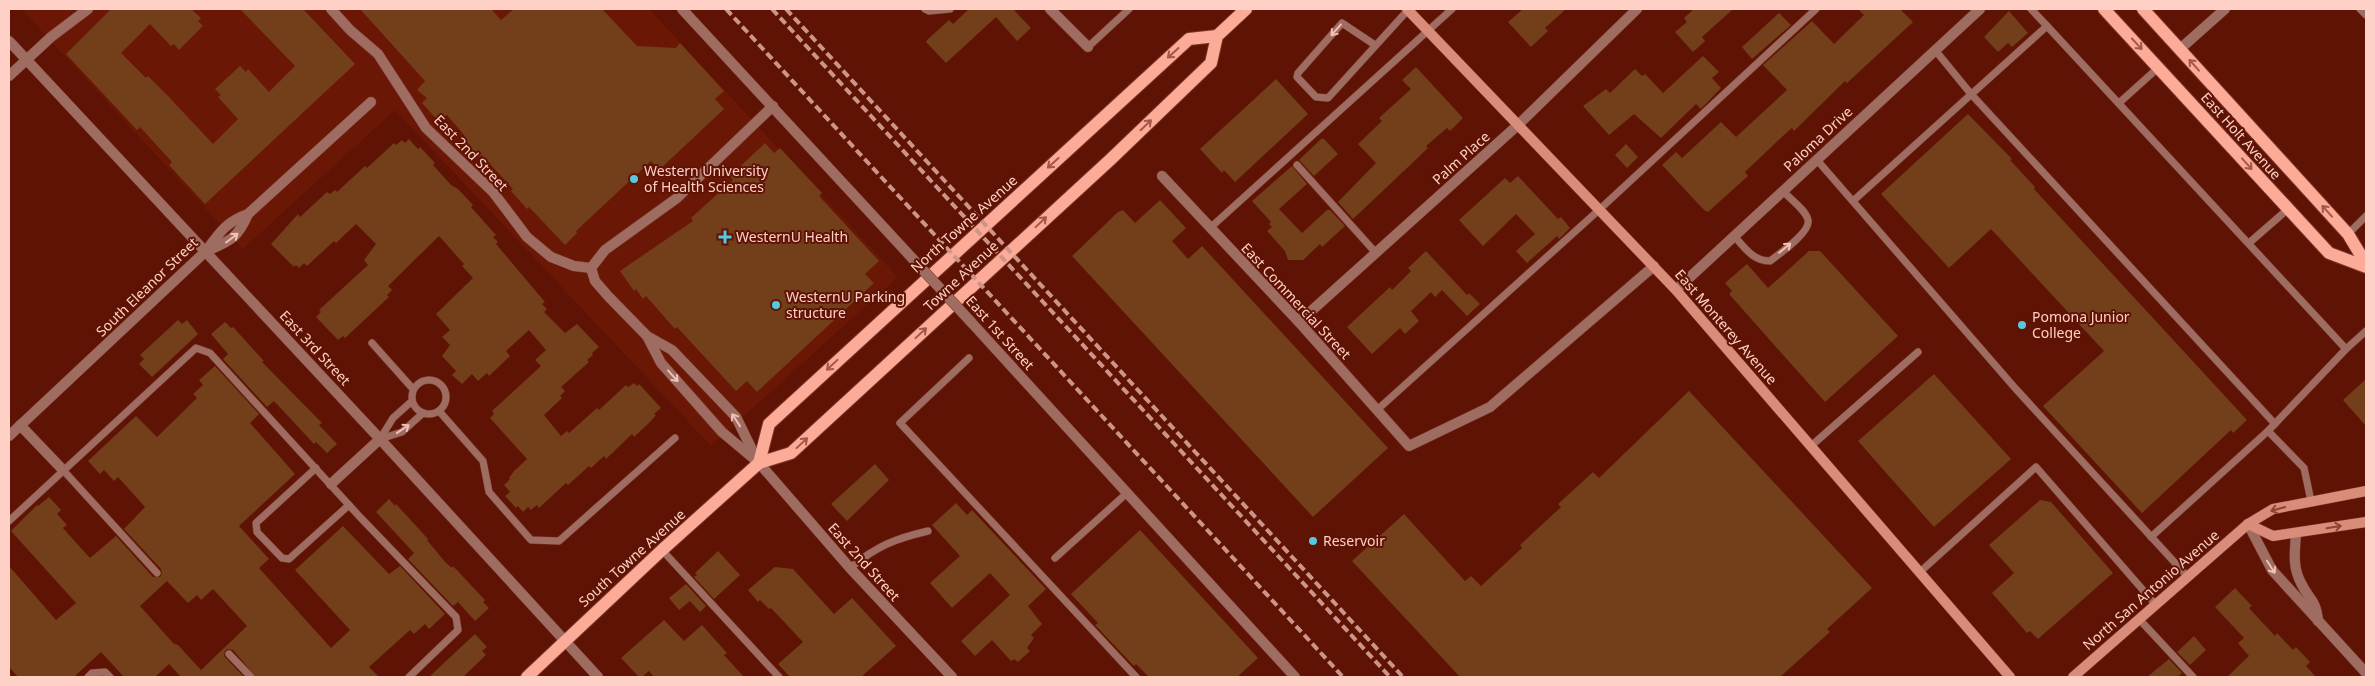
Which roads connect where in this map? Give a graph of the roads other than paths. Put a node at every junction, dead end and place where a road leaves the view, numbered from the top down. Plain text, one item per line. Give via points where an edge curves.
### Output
1 (88, 9) edge
2 (331, 9) edge
3 (682, 9) edge
4 (925, 9) edge
5 (950, 9) edge
6 (1050, 9) edge
7 (1129, 9) edge
8 (1246, 9) edge
9 (1407, 9) edge
10 (1452, 9) edge
11 (1637, 9) edge
12 (1816, 9) edge
13 (1980, 9) edge
14 (2032, 9) edge
15 (2104, 9) edge
16 (2143, 9) edge
17 (2226, 9) edge
18 (2360, 9) edge
19 (2366, 15) edge
20 (2047, 26) junction
21 (1428, 31) junction
22 (1216, 36) junction
23 (9, 40) edge
24 (1375, 45) junction
25 (1088, 47) joint
26 (2180, 49) junction
27 (1935, 50) junction
28 (27, 59) junction
29 (2159, 67) junction
30 (9, 76) edge
31 (1971, 94) junction
32 (371, 102) dead end
33 (2119, 103) junction
34 (773, 106) junction
35 (1518, 124) junction
36 (1817, 160) junction
37 (1297, 164) dead end
38 (1162, 176) dead end
39 (1783, 191) junction
40 (1853, 201) junction
41 (1600, 209) junction
42 (2288, 209) junction
43 (2366, 216) edge
44 (1210, 228) junction
45 (2348, 234) junction
46 (1734, 236) junction
47 (2249, 244) junction
48 (206, 252) junction
49 (1376, 253) junction
50 (1654, 266) junction
51 (2366, 266) edge
52 (591, 268) junction
53 (1676, 290) junction
54 (1299, 322) junction
55 (2366, 331) edge
56 (647, 336) junction
57 (372, 343) dead end
58 (2346, 349) junction
59 (1918, 352) dead end
60 (968, 358) dead end
61 (413, 389) junction
62 (412, 401) junction
63 (1377, 410) junction
64 (439, 411) junction
65 (423, 413) junction
66 (2275, 424) junction
67 (20, 425) junction
68 (2268, 431) junction
69 (9, 434) edge
70 (675, 438) dead end
71 (380, 439) junction
72 (1811, 446) junction
73 (759, 463) junction
74 (316, 468) junction
75 (63, 470) junction
76 (331, 484) junction
77 (2366, 491) edge
78 (1127, 493) junction
79 (2311, 501) junction
80 (349, 504) junction
81 (9, 521) edge
82 (2366, 522) edge
83 (2248, 524) junction
84 (928, 531) dead end
85 (2296, 533) junction
86 (2151, 537) junction
87 (662, 550) junction
88 (1055, 558) dead end
89 (850, 568) junction
90 (157, 572) dead end
91 (1920, 572) junction
92 (2188, 577) junction
93 (2156, 605) junction
94 (2139, 619) junction
95 (2318, 621) junction
96 (565, 640) junction
97 (229, 654) dead end
98 (2366, 673) edge
99 (88, 677) edge
100 (110, 677) edge
101 (251, 677) edge
102 (409, 677) edge
103 (527, 677) edge
104 (598, 677) edge
105 (779, 677) edge
106 (952, 677) edge
107 (1136, 677) edge
108 (1296, 677) edge
109 (2010, 677) edge
110 (2073, 677) edge
111 (2193, 677) edge

1 - 28 street via 51,36
2 - 52 street, East 2nd Street via 378,54 426,128 493,192 527,237 551,257 574,266
3 - 34 street, East 1st Street
4 - 5 lane
6 - 25 street
7 - 25 lane
8 - 22 main road
9 - 21 street, East Monterey Avenue
9 - 24 lane
10 - 21 lane
11 - 35 street, Palm Place
12 - 41 lane
13 - 27 street, Paloma Drive
14 - 20 lane
15 -> 29 main road, East Holt Avenue
16 - 26 main road, East Holt Avenue
17 - 26 street
18 - 19 lane
20 - 31 lane
20 - 33 lane
21 - 35 street, East Monterey Avenue
21 - 44 lane
73 -> 22 main road, Towne Avenue via 790,453 1111,159 1211,63
22 -> 73 main road, North Towne Avenue via 1189,39 769,424
23 - 28 street, East 3rd Street
24 -> 24 lane via 1342,23 1297,77 1316,97 1328,98
45 -> 26 main road, East Holt Avenue
27 - 31 lane
27 - 36 street, Paloma Drive
28 - 30 street
28 - 48 street, East 3rd Street
29 - 33 lane
29 -> 42 main road, East Holt Avenue
31 - 40 lane
31 - 66 lane
32 - 48 street, South Eleanor Street via 248,214 236,236
33 - 47 lane
34 - 52 street via 677,198 605,250
34 - 78 street, East 1st Street, bridge
35 - 41 street, East Monterey Avenue
35 - 49 street, Palm Place
36 - 39 street, Paloma Drive
36 - 40 lane
37 - 49 lane
38 - 44 street, East Commercial Street
39 - 46 street, Paloma Drive
46 -> 39 lane via 1752,256 1770,261 1807,230 1809,222 1806,215
40 - 86 lane via 2015,388
41 - 50 street, East Monterey Avenue
41 - 63 lane
42 - 47 lane
42 - 51 main road, East Holt Avenue via 2329,253
43 - 45 lane
44 - 54 street, East Commercial Street
45 - 51 main road, East Holt Avenue
46 - 53 street, Paloma Drive
47 - 58 lane
48 - 67 street, South Eleanor Street
48 - 71 street, East 3rd Street
49 - 54 street, Palm Place
50 - 53 street, East Monterey Avenue
50 - 63 street, East Commercial Street via 1490,407 1409,446
52 - 56 street via 595,281
53 - 72 street, East Monterey Avenue
54 - 63 street, East Commercial Street
55 - 58 lane
56 -> 73 street via 661,363 722,432
73 -> 56 street via 736,417 672,350
57 - 61 lane
58 - 66 lane
59 - 72 lane
60 - 107 lane via 900,424
61 - 62 lane
61 - 64 lane via 427,380 442,386 446,397
62 - 65 lane
62 - 71 lane via 393,418
64 - 65 lane
64 - 70 lane via 484,461 489,492 531,540 559,541
71 -> 65 lane via 402,432
66 - 68 lane
67 - 69 street, South Eleanor Street
67 - 75 street
68 - 79 lane via 2304,468
68 - 86 lane
71 - 76 street
71 - 96 street, East 3rd Street
72 - 91 street, East Monterey Avenue
73 - 87 main road, South Towne Avenue
73 - 89 street, East 2nd Street
74 - 75 lane via 210,353 196,348
74 - 76 lane
74 - 80 lane via 256,523 257,532 282,558 290,559
75 - 81 lane
75 - 90 lane
76 - 80 lane
77 - 79 street, North San Antonio Avenue
78 - 88 lane
78 - 108 street, East 1st Street
79 -> 83 street, North San Antonio Avenue via 2273,509
80 - 102 lane via 456,617 458,630
85 -> 82 street
83 - 85 street via 2273,536
83 - 92 street, North San Antonio Avenue
83 -> 95 street via 2272,570
84 - 89 lane via 901,537 874,549
85 - 95 street via 2294,563 2301,584 2315,601
86 - 92 lane
87 - 96 main road, South Towne Avenue
87 - 105 lane
89 - 106 street, East 2nd Street
91 - 93 lane via 2036,467
91 - 109 street, East Monterey Avenue
92 - 93 street, North San Antonio Avenue
93 - 94 street, North San Antonio Avenue
94 - 110 street, North San Antonio Avenue
94 - 111 lane
95 - 98 street
96 - 103 main road, South Towne Avenue
96 - 104 street, East 3rd Street
97 - 101 lane
99 - 100 lane via 92,673 105,672

